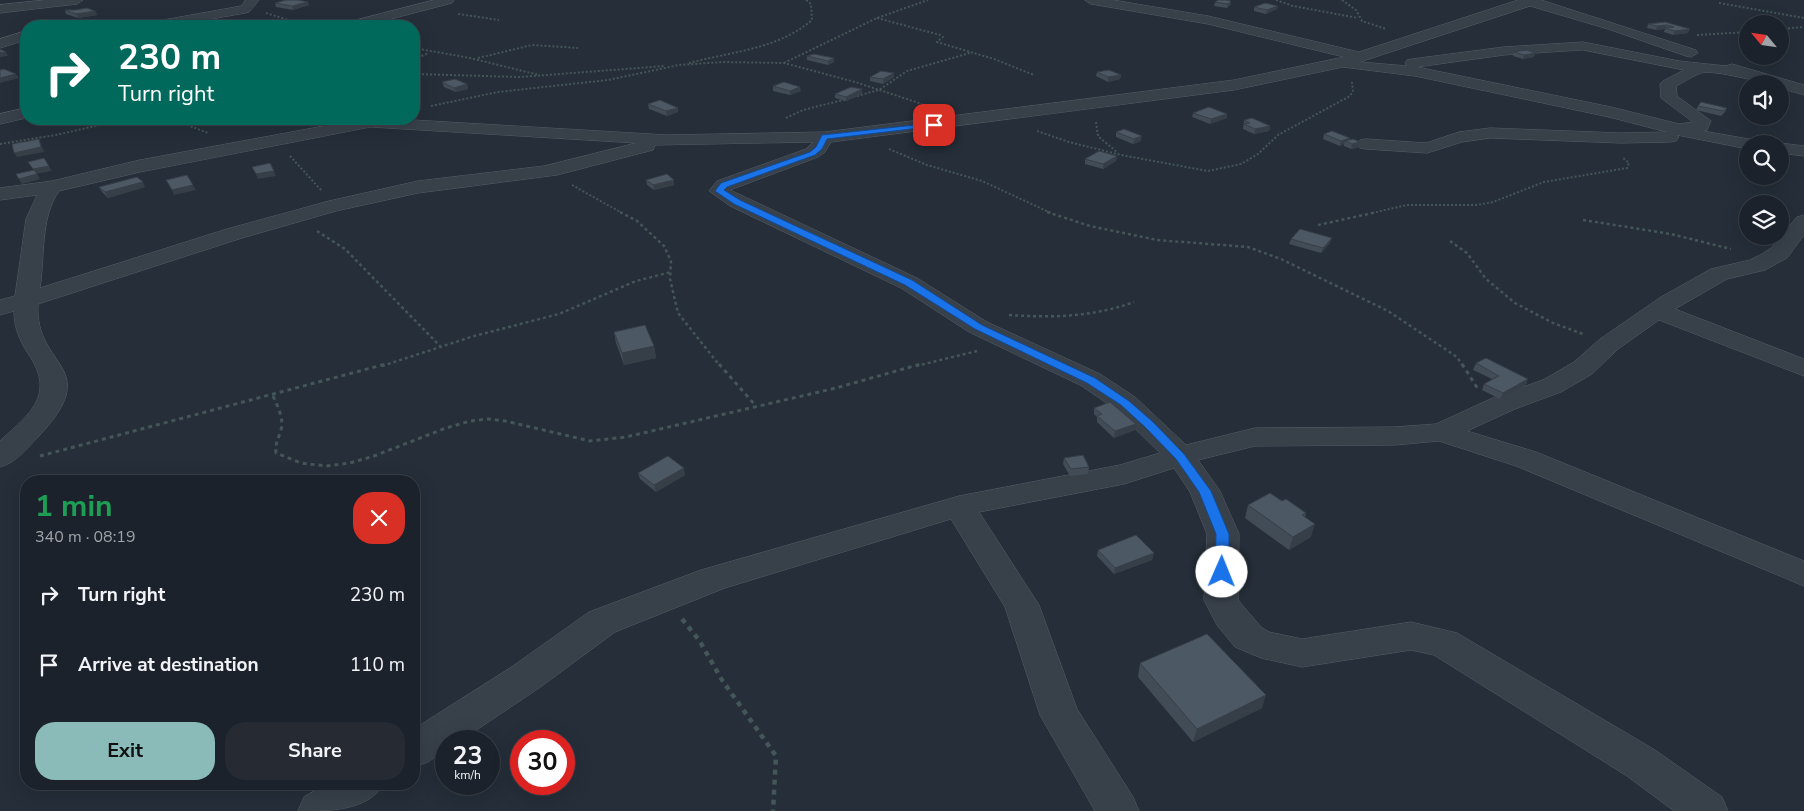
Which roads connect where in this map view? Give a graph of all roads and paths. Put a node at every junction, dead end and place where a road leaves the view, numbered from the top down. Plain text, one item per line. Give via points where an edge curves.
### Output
1 (78, 0) edge
2 (448, 0) edge
3 (806, 0) edge
4 (928, 0) edge
5 (1091, 0) edge
6 (1276, 0) edge
7 (1342, 0) edge
8 (1529, 1) edge
9 (1719, 3) dead end
10 (249, 5) edge
11 (0, 9) edge
12 (877, 18) junction
13 (1359, 18) junction
14 (1804, 18) edge
15 (180, 20) edge
16 (290, 20) edge
17 (373, 20) edge
18 (11, 27) dead end
19 (1804, 27) edge
20 (20, 28) edge
21 (1789, 28) edge
22 (20, 37) edge
23 (1417, 38) junction
24 (0, 44) edge
25 (578, 48) dead end
26 (420, 49) edge
27 (431, 52) junction
28 (970, 53) junction
29 (1360, 56) junction
30 (420, 57) edge
31 (470, 58) junction
32 (784, 63) junction
33 (1338, 64) junction
34 (679, 65) junction
35 (673, 66) junction
36 (1700, 68) junction
37 (420, 74) edge
38 (1749, 74) junction
39 (1034, 75) dead end
40 (540, 76) junction
41 (879, 90) junction
42 (1804, 90) edge
43 (1095, 104) junction
44 (429, 106) dead end
45 (20, 114) edge
46 (0, 119) edge
47 (971, 120) junction
48 (100, 125) edge
49 (360, 125) edge
50 (405, 125) edge
51 (1673, 129) junction
52 (1034, 130) dead end
53 (859, 134) junction
54 (1699, 135) junction
55 (825, 137) junction
56 (1587, 137) junction
57 (754, 139) junction
58 (667, 140) junction
59 (1739, 142) edge
60 (272, 143) junction
61 (0, 144) edge
62 (1366, 144) dead end
63 (1789, 149) edge
64 (1804, 151) edge
65 (1120, 155) junction
66 (545, 172) junction
67 (52, 187) junction
68 (0, 194) edge
69 (349, 201) junction
70 (294, 216) junction
71 (1583, 220) dead end
72 (1804, 221) edge
73 (1318, 226) dead end
74 (1450, 241) dead end
75 (1770, 259) junction
76 (671, 272) junction
77 (25, 300) junction
78 (1134, 302) dead end
79 (0, 308) edge
80 (1656, 310) junction
81 (1002, 314) dead end
82 (1009, 342) junction
83 (1610, 344) junction
84 (440, 346) junction
85 (1804, 368) edge
86 (273, 396) junction
87 (755, 406) junction
88 (1500, 406) junction
89 (1441, 432) junction
90 (38, 456) dead end
91 (1180, 456) junction
92 (0, 458) edge
93 (959, 506) junction
94 (1804, 574) edge
95 (665, 598) junction
96 (420, 746) edge
97 (353, 790) edge
98 (319, 811) edge
99 (773, 811) edge
100 (1118, 811) edge
101 (1707, 811) edge

1 - 11 street
2 - 17 street
3 - 34 path via 811,4 812,20 783,38
4 - 12 path
5 - 29 street via 1196,17
6 - 13 path
7 - 13 path via 1356,10
8 - 23 street
8 - 38 street via 1613,26
9 - 14 path
10 - 15 street
10 - 16 path
12 - 28 path via 940,35 942,37 937,42
12 - 32 path
13 - 23 path
18 - 20 street
19 - 21 path
22 - 24 street
23 - 29 street
25 - 31 path via 532,45
26 - 27 path
27 - 30 path
27 - 31 path
28 - 39 path
28 - 41 path via 907,72
29 - 33 street
31 - 40 path
32 - 34 path
32 - 41 path
33 - 36 street via 1417,62 1583,46
33 - 43 street via 1234,85
33 - 51 street via 1415,71 1611,112
33 - 65 path via 1351,79 1353,91 1350,96 1278,135 1258,154 1241,164 1217,170 1198,170
34 - 35 path
35 - 40 path
35 - 44 path via 608,80 498,92
36 - 38 street
36 - 51 street via 1667,87 1670,98 1703,121 1701,126
37 - 40 path
38 - 42 street
41 - 47 path
41 - 57 path via 802,110
43 - 47 street
43 - 65 path via 1098,136
45 - 46 street
47 - 53 street
48 - 61 path
49 - 60 street
50 - 58 street
51 - 54 street
52 - 65 path
53 - 55 street
53 - 88 path via 914,160 982,181 1042,210 1090,226 1157,240 1248,247 1281,259 1388,310 1457,357 1476,386
54 - 56 street
54 - 59 street
55 - 57 street
55 - 82 street via 812,153 724,185 719,191 908,282 978,327
56 - 62 street via 1490,134 1459,137 1427,148
56 - 73 path via 1618,153 1630,163 1629,166 1616,171 1544,182 1493,202 1407,205
57 - 58 street
58 - 66 street
60 - 67 street via 140,166
60 - 69 path via 287,152 322,191
63 - 64 street
66 - 69 street via 416,187
66 - 76 path via 637,220 664,246 672,261
67 - 68 street
67 - 77 street via 40,207
69 - 70 street
70 - 77 street
70 - 84 path via 345,249
71 - 75 path via 1701,240
72 - 75 street via 1779,253
74 - 83 path via 1468,253 1486,279 1515,303 1552,323
75 - 80 street via 1719,274
76 - 84 path via 636,282 559,314
76 - 87 path via 678,313
77 - 79 street
77 - 92 street via 26,322 32,339 48,363 54,394 45,409
78 - 81 path via 1088,317
80 - 83 street
80 - 85 street
82 - 87 path
82 - 91 street via 1091,380 1131,408
83 - 88 street via 1583,368 1552,386
84 - 86 path
86 - 87 path via 282,418 282,432 275,442 276,453 290,461 318,467 381,454 470,421 515,422 604,441 643,435
86 - 90 path
88 - 89 street
89 - 91 street via 1386,436 1255,437
89 - 94 street via 1526,459
91 - 93 street via 1100,480
91 - 101 street via 1205,491 1218,518 1223,534 1221,600 1229,616 1248,637 1261,644 1302,654 1411,636 1444,643 1641,763
93 - 95 street via 758,564
93 - 100 street via 1022,605 1060,715
95 - 96 street via 602,622 526,677
95 - 99 path via 698,640 776,756
97 - 98 street

